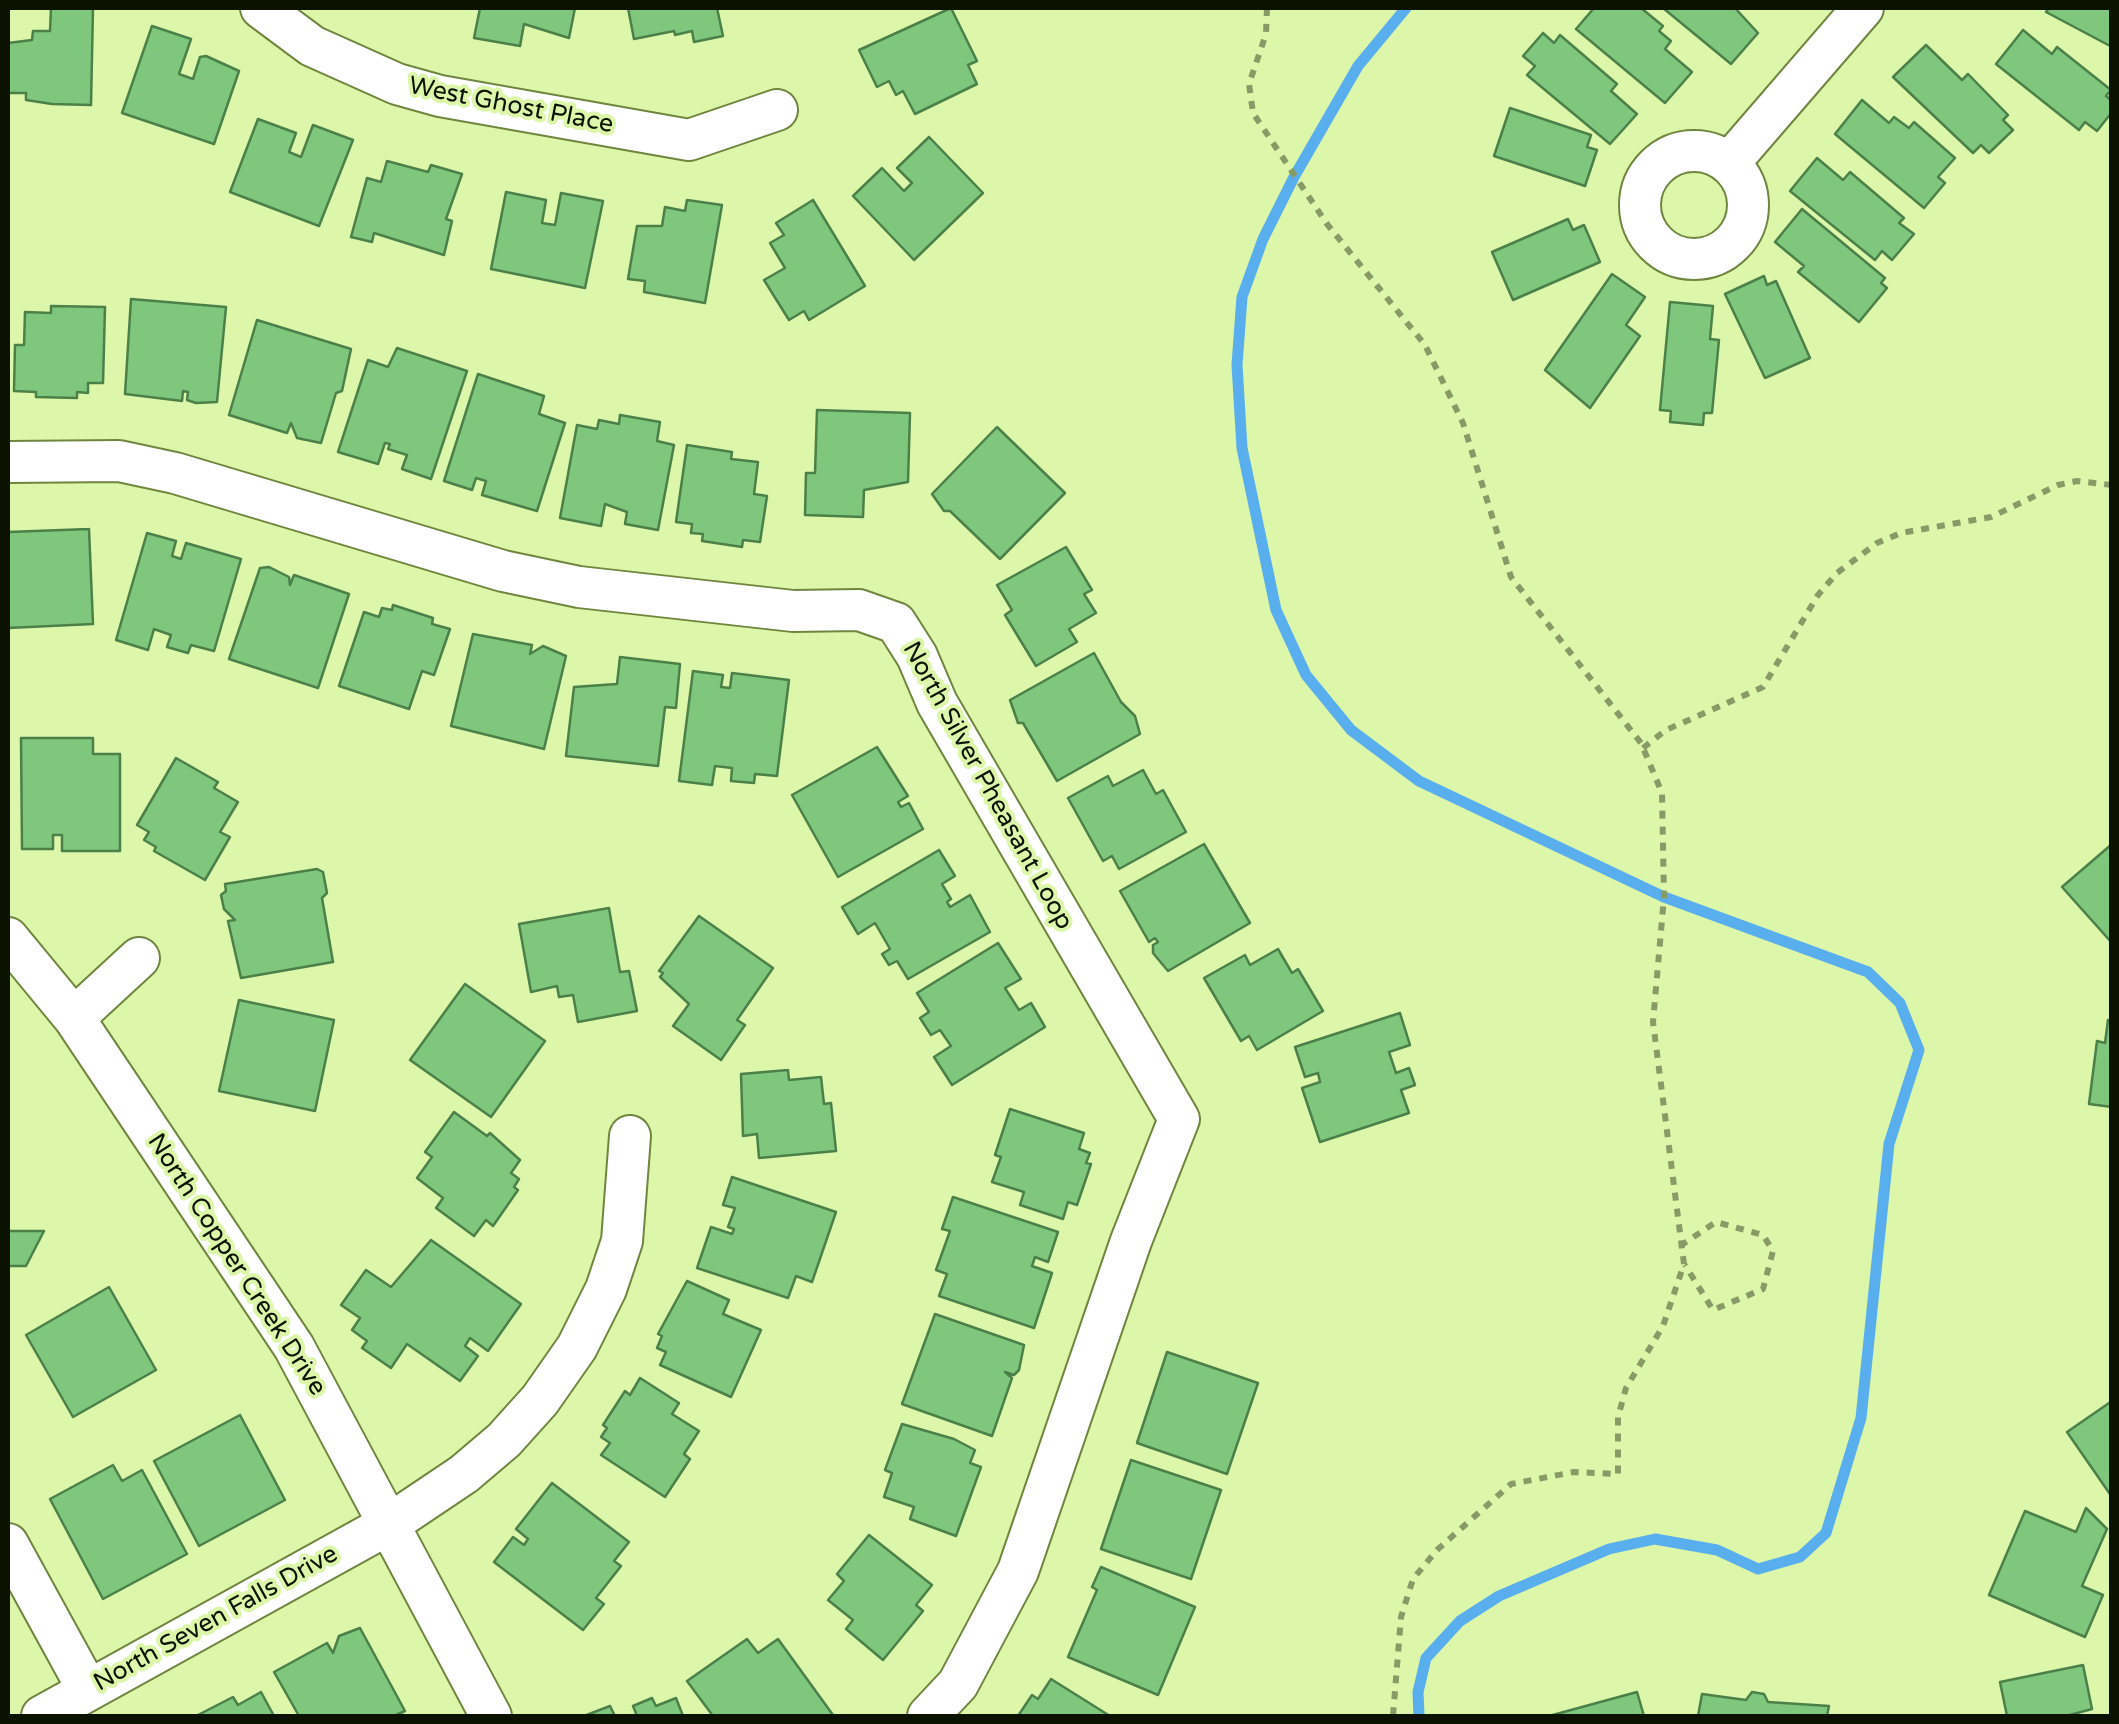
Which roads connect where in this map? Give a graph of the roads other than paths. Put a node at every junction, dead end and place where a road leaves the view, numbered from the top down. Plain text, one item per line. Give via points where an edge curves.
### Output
1 (261, 8) edge
2 (1863, 8) edge
3 (777, 110) dead end
4 (1730, 162) dead end
5 (8, 462) edge
6 (8, 938) edge
7 (139, 958) dead end
8 (74, 1018) junction
9 (630, 1136) dead end
10 (390, 1523) junction
11 (8, 1544) edge
12 (88, 1690) junction
13 (42, 1716) edge
14 (491, 1716) edge
15 (928, 1716) edge

1 - 3 street, West Ghost Place via 312,46 440,96 688,140
2 - 4 street
5 - 15 street, North Silver Pheasant Loop via 118,461 175,472 502,571 579,587 793,611 859,610 896,623 1179,1119 1018,1571 958,1684
6 - 8 street, North Copper Creek Drive
7 - 8 street
8 - 10 street, North Copper Creek Drive via 294,1347
9 - 10 street, North Seven Falls Drive via 622,1241 577,1347 504,1440
10 - 12 street, North Seven Falls Drive
10 - 14 street, North Copper Creek Drive
11 - 12 street
12 - 13 street, North Seven Falls Drive

